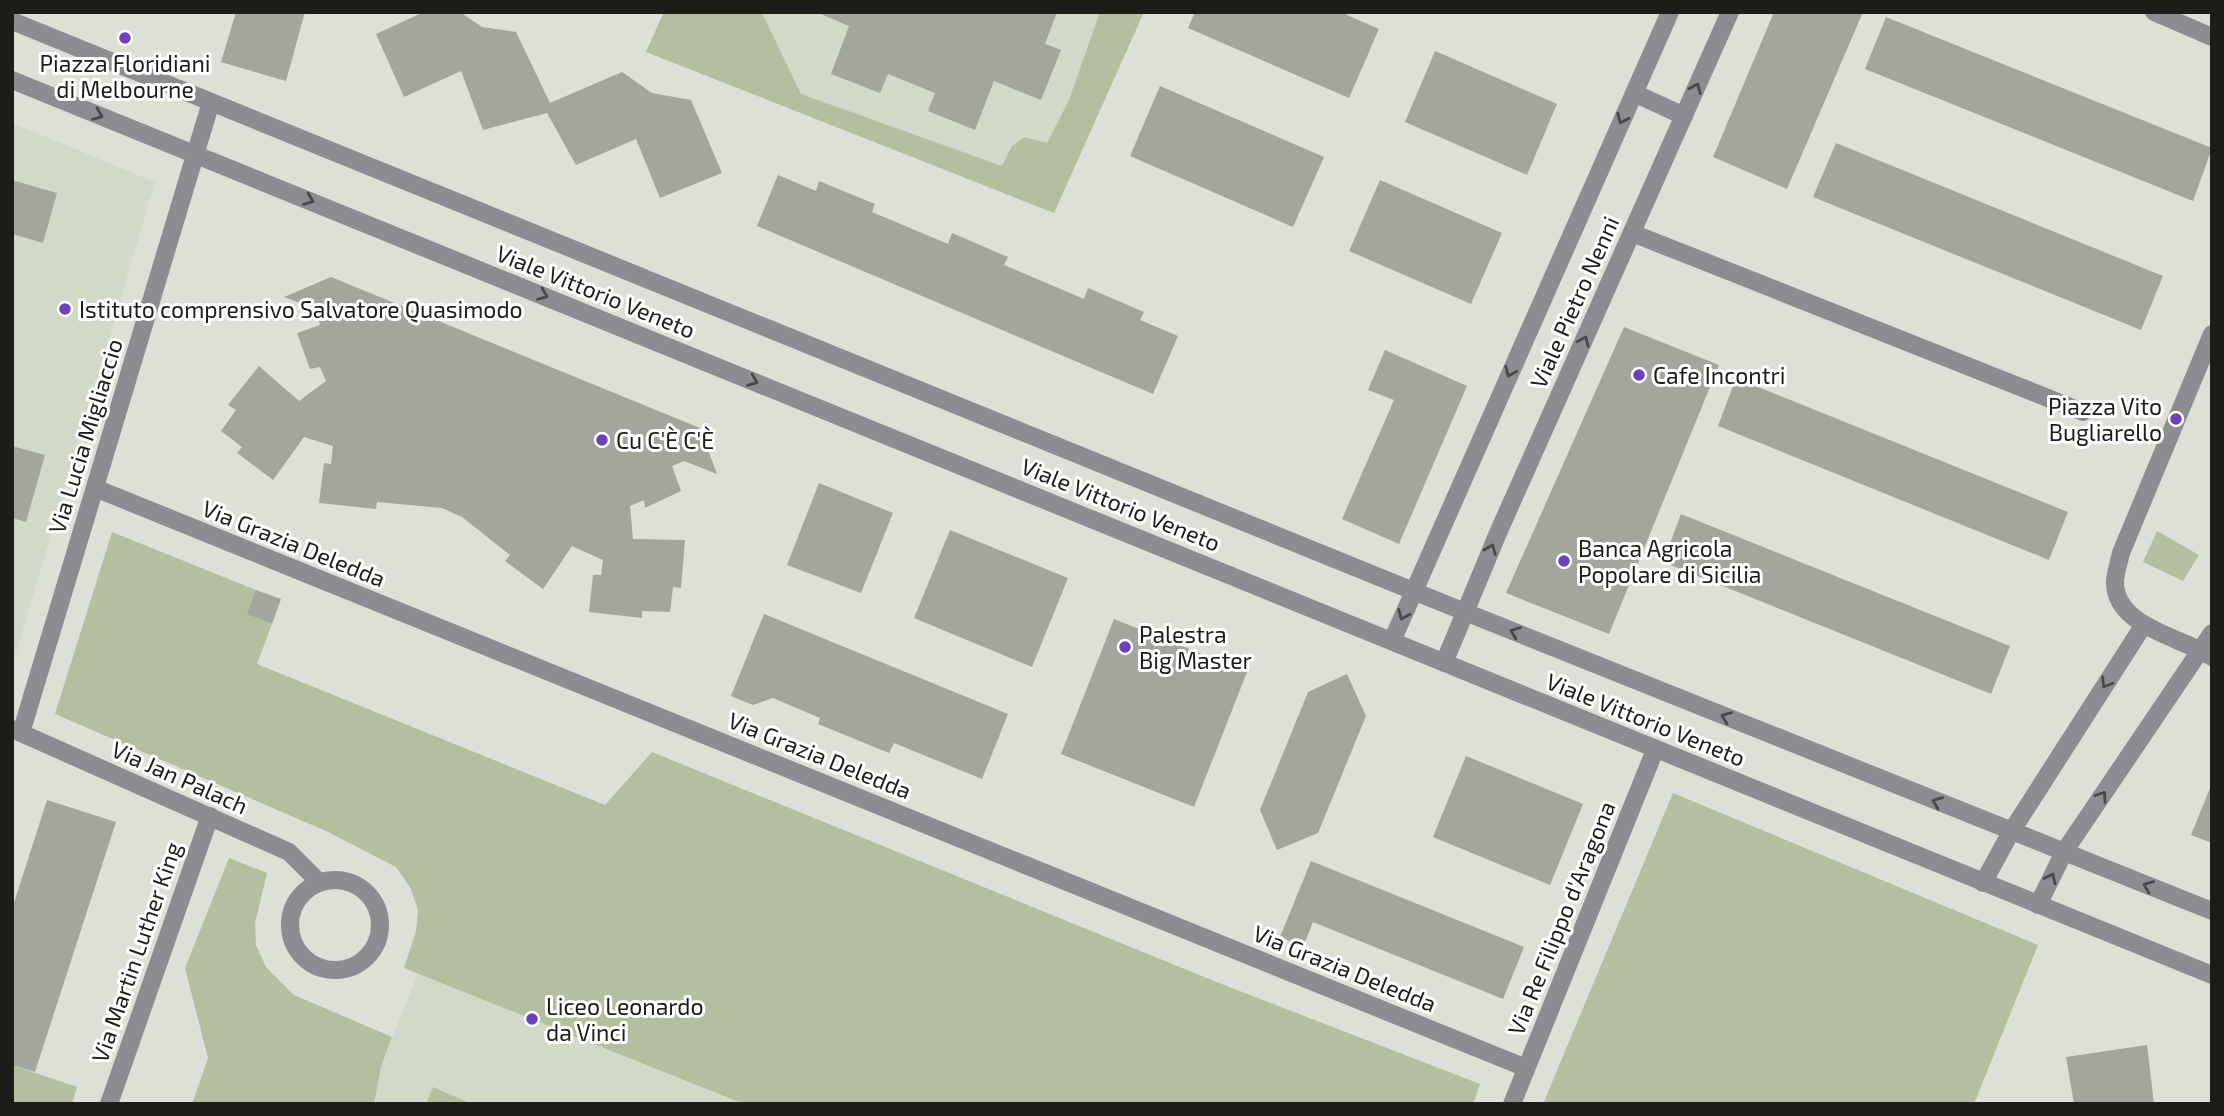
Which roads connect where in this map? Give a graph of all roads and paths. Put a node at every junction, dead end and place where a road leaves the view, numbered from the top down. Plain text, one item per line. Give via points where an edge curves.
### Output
1 (1670, 12) edge
2 (1730, 12) edge
3 (2154, 12) edge
4 (12, 22) edge
5 (2212, 37) edge
6 (12, 80) edge
7 (1634, 93) junction
8 (211, 102) junction
9 (1684, 116) junction
10 (196, 154) junction
11 (1632, 233) junction
12 (2212, 334) edge
13 (2083, 412) dead end
14 (95, 488) junction
15 (1414, 590) junction
16 (1465, 612) junction
17 (2143, 625) junction
18 (2212, 632) edge
19 (1392, 641) junction
20 (2206, 653) edge
21 (1444, 663) junction
22 (17, 731) edge
23 (1655, 750) junction
24 (210, 816) junction
25 (2011, 832) junction
26 (2064, 852) junction
27 (319, 882) junction
28 (1983, 883) junction
29 (2038, 905) junction
30 (2212, 911) edge
31 (2212, 975) edge
32 (1526, 1068) junction
33 (109, 1104) edge
34 (1512, 1104) edge

1 - 7 street, Viale Pietro Nenni
9 -> 2 street, Viale Pietro Nenni
3 - 5 street
4 - 8 street, Viale Vittorio Veneto
6 -> 10 street, Viale Vittorio Veneto
7 - 9 street
7 -> 15 street, Viale Pietro Nenni
8 - 10 street, Via Lucia Migliaccio
8 - 15 street, Viale Vittorio Veneto
9 - 11 street, Viale Pietro Nenni
10 - 14 street, Via Lucia Migliaccio
10 -> 19 street, Viale Vittorio Veneto
11 - 13 street
16 -> 11 street, Viale Pietro Nenni
12 - 17 street via 2121,553 2115,582 2120,603
14 - 22 street, Via Lucia Migliaccio
14 - 32 street, Via Grazia Deledda
15 - 16 street, Viale Vittorio Veneto
15 -> 19 street, Viale Pietro Nenni
16 - 21 street, Viale Pietro Nenni
25 -> 16 street, Viale Vittorio Veneto
17 - 20 street
17 -> 25 street
18 - 20 street
19 - 21 street, Viale Vittorio Veneto
26 -> 20 street
21 - 23 street, Viale Vittorio Veneto
22 - 24 street, Via Jan Palach
23 - 28 street, Viale Vittorio Veneto
23 - 32 street, Via Re Filippo d'Aragona
24 - 27 street, Via Jan Palach via 289,852
24 - 33 street, Via Martin Luther King
25 - 26 street, Viale Vittorio Veneto
25 - 28 street
29 -> 26 street
30 -> 26 street, Viale Vittorio Veneto
27 - 27 street via 302,893 291,910 289,931 296,950 310,965 330,971 350,969 367,958 378,941 380,920 374,901 359,886 340,879
28 - 29 street, Viale Vittorio Veneto
29 - 31 street, Viale Vittorio Veneto
32 - 34 street, Via Re Filippo d'Aragona

